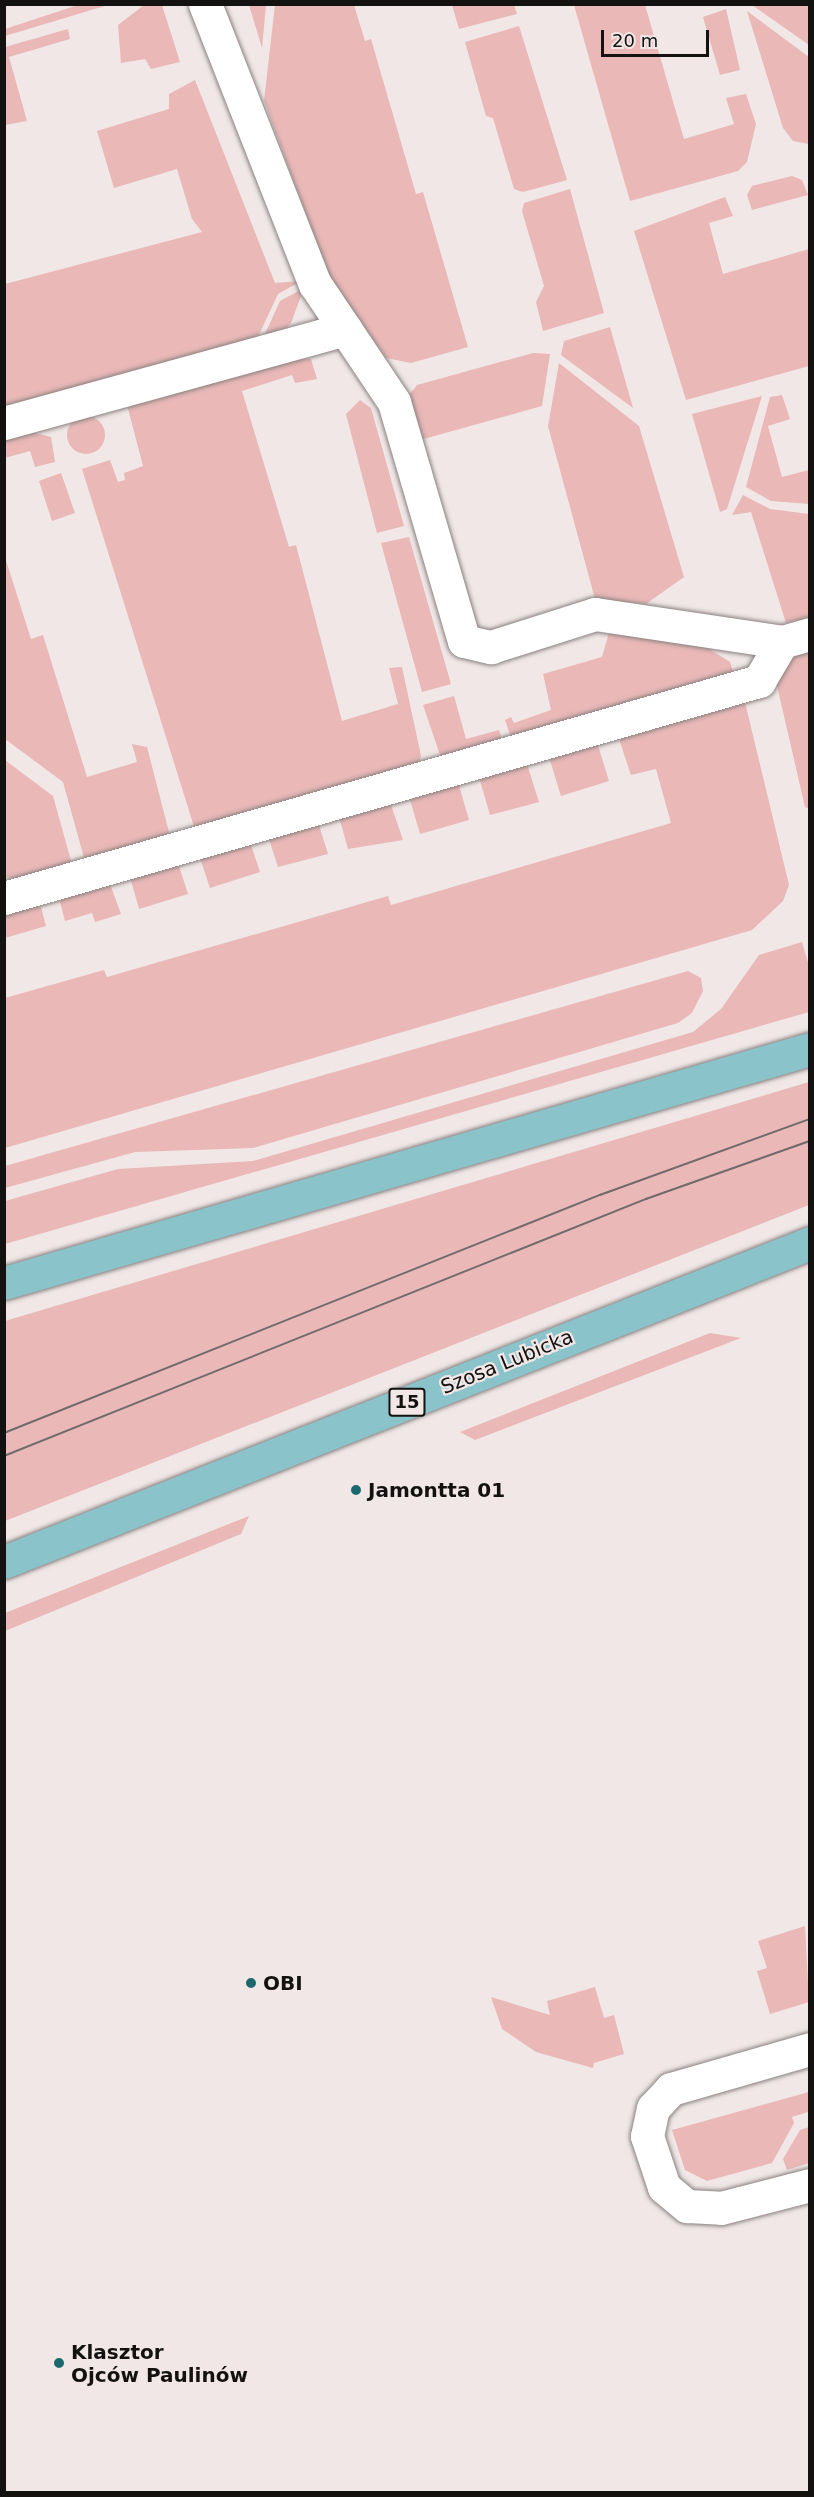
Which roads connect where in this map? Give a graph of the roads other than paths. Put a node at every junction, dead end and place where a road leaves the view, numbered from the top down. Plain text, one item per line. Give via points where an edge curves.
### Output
1 (205, 4) edge
2 (345, 329) junction
3 (4, 423) edge
4 (796, 638) edge
5 (4, 898) edge
6 (810, 1048) edge
7 (810, 1243) edge
8 (4, 1282) edge
9 (4, 1562) edge
10 (810, 2049) edge
11 (810, 2185) edge

1 - 2 street via 315,284
2 - 3 street
2 - 4 street via 394,402 460,633 470,647 491,647 595,614
4 - 5 street via 759,681
6 - 8 main road
7 - 9 main road, Szosa Lubicka / 15
10 - 11 street via 671,2089 653,2108 647,2136 664,2187 687,2206 721,2208

